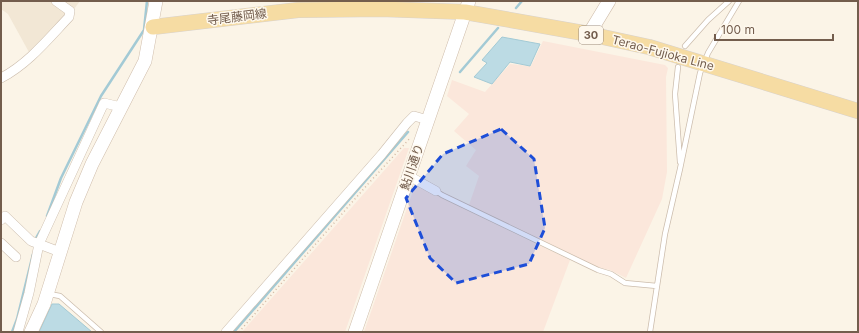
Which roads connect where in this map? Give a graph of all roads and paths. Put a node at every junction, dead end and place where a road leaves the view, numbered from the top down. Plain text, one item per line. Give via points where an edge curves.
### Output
1 (56, 1) edge
2 (156, 1) edge
3 (609, 1) edge
4 (729, 1) edge
5 (739, 1) edge
6 (467, 7) edge
7 (153, 27) junction
8 (589, 34) junction
9 (685, 46) dead end
10 (710, 65) junction
11 (678, 67) dead end
12 (1, 78) edge
13 (121, 107) junction
14 (858, 111) edge
15 (428, 120) junction
16 (412, 136) dead end
17 (680, 169) junction
18 (409, 176) junction
19 (436, 191) joint
20 (1, 220) edge
21 (1, 243) edge
22 (39, 244) junction
23 (60, 252) junction
24 (16, 257) dead end
25 (657, 286) junction
26 (47, 294) junction
27 (18, 332) edge
28 (31, 332) edge
29 (102, 332) edge
30 (226, 332) edge
31 (239, 332) edge
32 (355, 332) edge
33 (650, 332) edge

1 - 12 street via 70,11 69,17 42,46 12,72
2 - 7 street
3 - 8 street
4 - 9 lane
5 - 10 lane via 708,53
6 - 7 main road, 寺尾藤岡線 via 298,10
6 - 8 main road, Terao-Fujioka Line / 30
6 - 15 street, 鮎川通り
7 - 13 street via 145,61
8 - 10 main road, Terao-Fujioka Line / 30 via 649,47
10 - 14 main road, Terao-Fujioka Line / 30
10 - 17 lane via 693,105
11 - 17 lane via 675,94
13 - 22 street via 104,103
13 - 23 street via 76,202
15 - 18 street, 鮎川通り
15 - 30 street via 414,116 407,122
16 - 31 path
17 - 25 lane via 665,234
18 - 19 street
18 - 32 street, 鮎川通り
19 - 25 lane via 625,283
20 - 22 street via 5,216 31,241
21 - 24 street
22 - 23 street
22 - 27 street
23 - 26 street
25 - 33 lane
26 - 28 street
26 - 29 lane via 60,296

